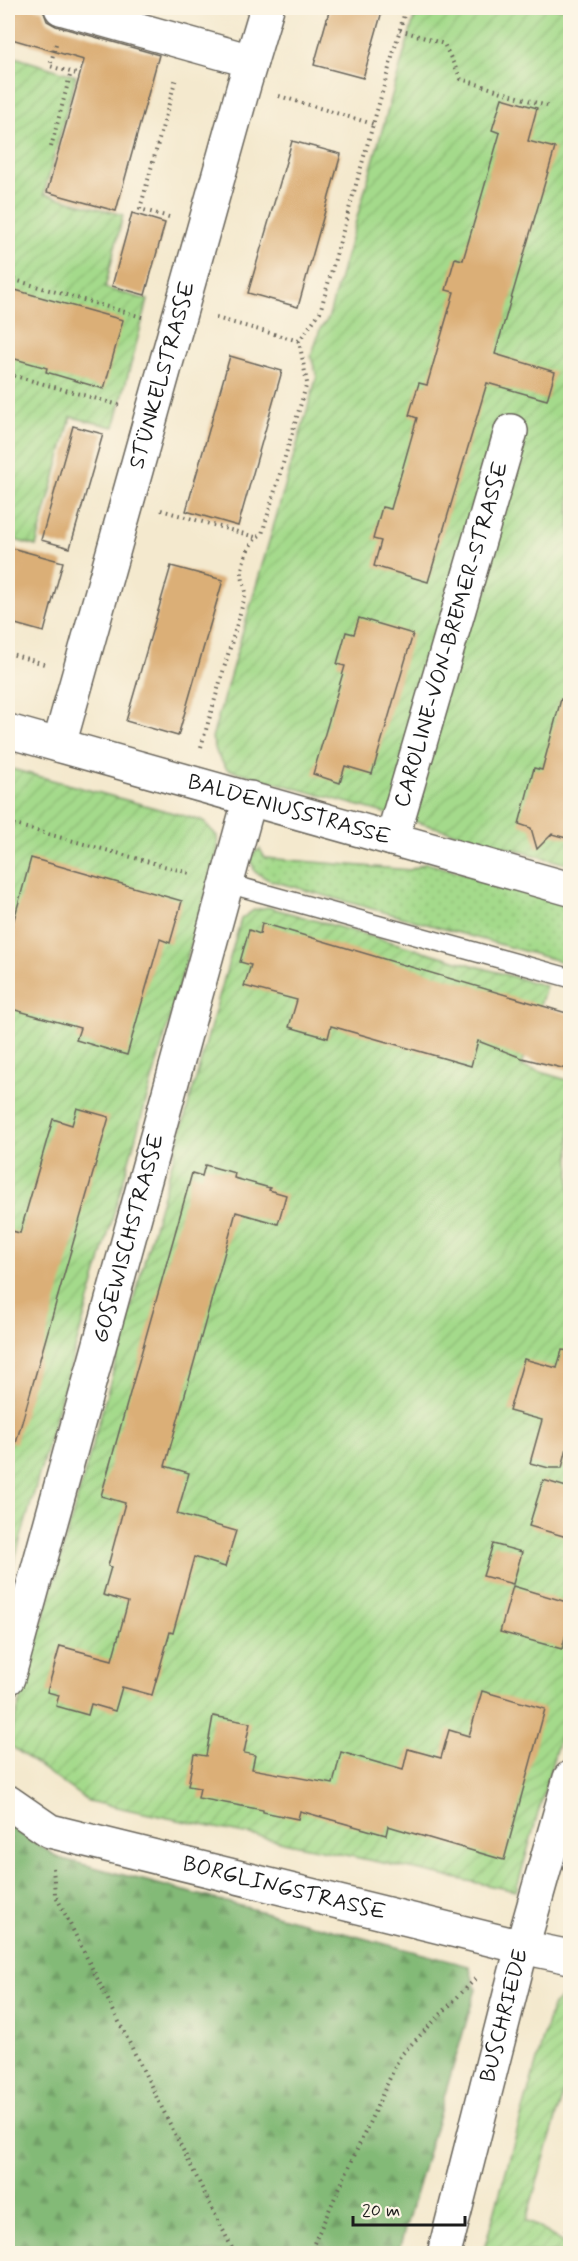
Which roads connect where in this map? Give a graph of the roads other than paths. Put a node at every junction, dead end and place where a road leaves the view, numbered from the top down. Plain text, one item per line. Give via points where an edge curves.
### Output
1 (63, 8) edge
2 (267, 8) edge
3 (247, 73) junction
4 (511, 431) dead end
5 (8, 731) edge
6 (59, 744) junction
7 (250, 798) junction
8 (392, 839) junction
9 (226, 883) junction
10 (570, 889) edge
11 (570, 978) edge
12 (8, 1678) edge
13 (570, 1778) edge
14 (8, 1802) edge
15 (522, 1947) junction
16 (570, 1957) edge
17 (444, 2253) edge

1 - 3 street via 186,42
2 - 3 street, STÜNKELSTRASSE
3 - 6 street, STÜNKELSTRASSE
4 - 8 street, CAROLINE-VON-BREMER-STRASSE
5 - 6 street, BALDENIUSSTRASSE
6 - 7 street, BALDENIUSSTRASSE
7 - 8 street, BALDENIUSSTRASSE
7 - 9 street, GOSEWISCHSTRASSE
8 - 10 street, BALDENIUSSTRASSE
9 - 11 lane
9 - 12 street, GOSEWISCHSTRASSE
13 - 15 street, BUSCHRIEDE
14 - 15 street, BORGLINGSTRASSE via 50,1831
15 - 16 street, BORGLINGSTRASSE
15 - 17 street, BUSCHRIEDE

